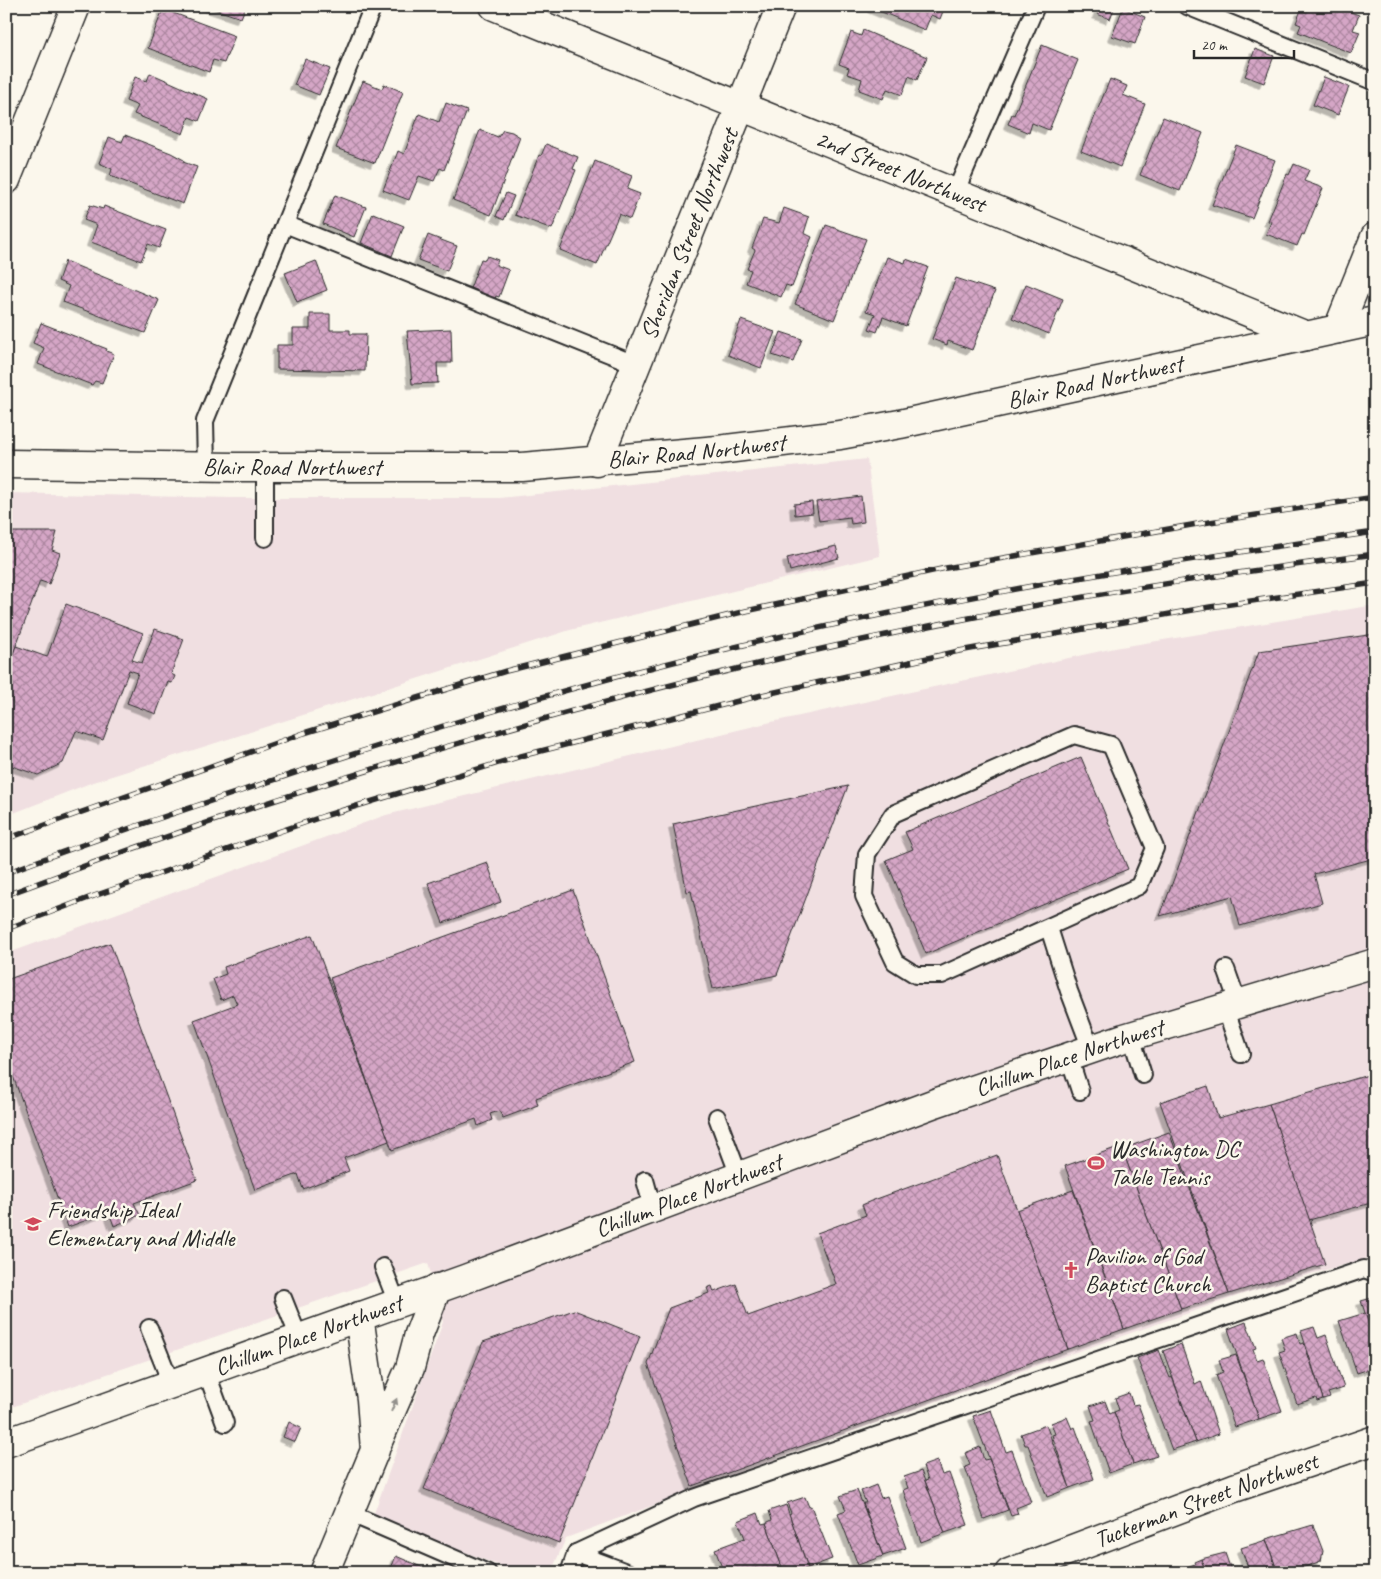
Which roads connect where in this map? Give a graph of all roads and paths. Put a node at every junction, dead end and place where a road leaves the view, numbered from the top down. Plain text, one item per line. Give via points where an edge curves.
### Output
1 (76, 6) edge
2 (373, 6) edge
3 (494, 6) edge
4 (781, 6) edge
5 (1036, 6) edge
6 (1187, 6) edge
7 (1375, 82) edge
8 (741, 106) junction
9 (6, 180) edge
10 (955, 193) junction
11 (285, 224) junction
12 (1375, 237) edge
13 (1375, 320) edge
14 (1338, 329) junction
15 (1307, 336) junction
16 (637, 365) junction
17 (597, 462) junction
18 (6, 464) edge
19 (206, 467) junction
20 (265, 467) junction
21 (265, 538) dead end
22 (1049, 928) junction
23 (1375, 963) edge
24 (1226, 969) dead end
25 (1232, 1005) junction
26 (1131, 1036) junction
27 (1080, 1053) junction
28 (1241, 1054) dead end
29 (1143, 1075) dead end
30 (1080, 1091) dead end
31 (717, 1117) dead end
32 (739, 1176) junction
33 (645, 1180) dead end
34 (653, 1208) junction
35 (383, 1267) dead end
36 (1375, 1273) edge
37 (437, 1288) junction
38 (283, 1298) dead end
39 (397, 1303) junction
40 (359, 1316) junction
41 (149, 1328) dead end
42 (299, 1338) junction
43 (206, 1371) junction
44 (171, 1383) junction
45 (225, 1422) dead end
46 (1375, 1440) edge
47 (6, 1442) edge
48 (375, 1450) junction
49 (349, 1513) junction
50 (576, 1553) junction
51 (324, 1573) edge
52 (488, 1573) edge
53 (569, 1573) edge
54 (629, 1573) edge
55 (1009, 1573) edge

1 - 9 street
2 - 11 lane
3 - 8 street, 2nd Street Northwest
4 - 8 street, Sheridan Street Northwest
5 - 10 lane
6 - 7 lane
8 - 10 street, 2nd Street Northwest
8 - 16 street, Sheridan Street Northwest
10 - 15 street, 2nd Street Northwest
11 - 16 lane
11 - 19 lane via 205,421
12 - 14 street
13 - 14 street, Blair Road Northwest
14 - 15 street, Blair Road Northwest
15 - 17 street, Blair Road Northwest via 892,426 770,444
16 - 17 street, Sheridan Street Northwest
17 - 20 street, Blair Road Northwest via 522,467
18 - 19 street, Blair Road Northwest
19 - 20 street, Blair Road Northwest
20 - 21 lane
22 - 22 lane via 1139,886 1156,848 1111,745 1074,735 894,814 867,854 864,896 895,962 916,975 942,975
22 - 27 lane via 1069,991
23 - 25 street, Chillum Place Northwest
24 - 25 lane
25 - 26 street, Chillum Place Northwest
25 - 28 lane
26 - 27 street, Chillum Place Northwest
26 - 29 lane
27 - 30 lane
27 - 32 street, Chillum Place Northwest
31 - 32 lane
32 - 34 street, Chillum Place Northwest
33 - 34 lane
34 - 37 street, Chillum Place Northwest
35 - 39 lane
36 - 50 lane via 1364,1269 694,1498
37 - 39 street, Chillum Place Northwest
48 -> 37 street via 410,1368
38 - 42 lane
39 - 40 street, Chillum Place Northwest
40 - 42 street, Chillum Place Northwest
40 - 48 street
41 - 44 lane
42 - 43 street, Chillum Place Northwest
43 - 44 street, Chillum Place Northwest
43 - 45 lane
44 - 47 street, Chillum Place Northwest
46 - 55 street, Tuckerman Street Northwest via 1234,1488
48 - 49 street
49 - 51 street
49 - 52 lane
50 - 53 lane
50 - 54 lane

